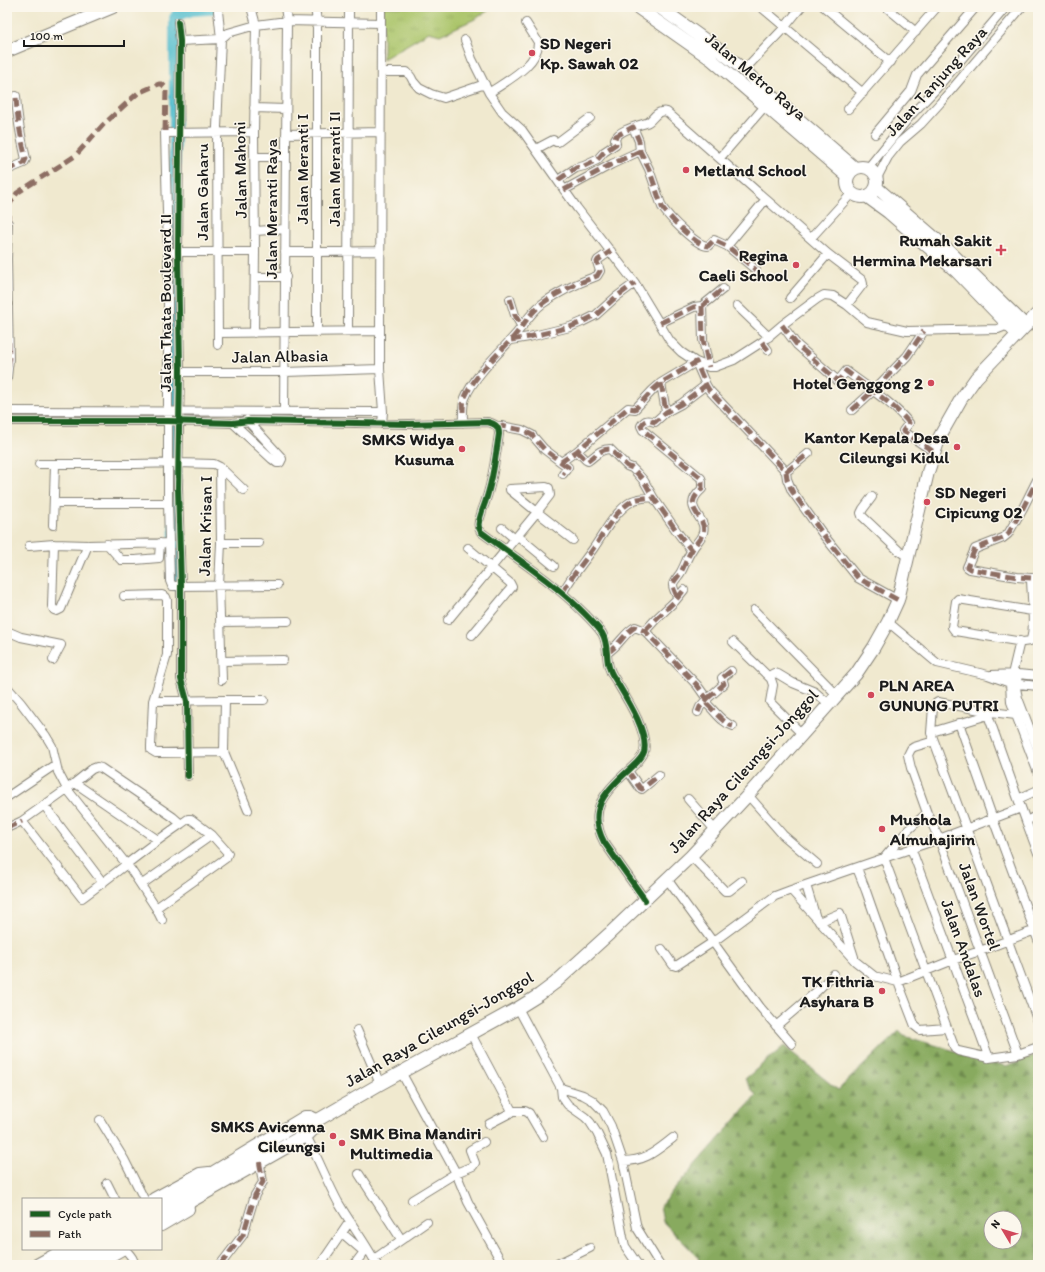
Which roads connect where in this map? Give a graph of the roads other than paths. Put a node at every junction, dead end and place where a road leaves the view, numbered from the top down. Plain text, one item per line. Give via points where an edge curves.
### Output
1 (113, 7) edge
2 (251, 7) edge
3 (285, 7) edge
4 (315, 7) edge
5 (349, 7) edge
6 (380, 7) edge
7 (637, 7) edge
8 (659, 7) edge
9 (761, 7) edge
10 (801, 7) edge
11 (824, 7) edge
12 (886, 7) edge
13 (936, 7) edge
14 (976, 7) edge
15 (1006, 7) edge
16 (1022, 7) edge
17 (218, 12) dead end
18 (287, 21) junction
19 (178, 22) dead end
20 (317, 22) junction
21 (349, 23) junction
22 (381, 23) junction
23 (526, 23) dead end
24 (256, 25) junction
25 (785, 27) junction
26 (916, 32) junction
27 (221, 39) junction
28 (466, 40) dead end
29 (180, 41) junction
30 (7, 51) edge
31 (890, 62) junction
32 (744, 70) junction
33 (387, 72) dead end
34 (486, 84) junction
35 (489, 93) junction
36 (863, 93) junction
37 (16, 96) dead end
38 (766, 106) junction
39 (254, 108) junction
40 (286, 109) junction
41 (848, 109) dead end
42 (590, 118) dead end
43 (633, 127) junction
44 (173, 132) junction
45 (254, 132) junction
46 (380, 132) junction
47 (217, 133) junction
48 (349, 133) junction
49 (286, 134) junction
50 (317, 134) junction
51 (875, 134) dead end
52 (536, 149) junction
53 (640, 151) junction
54 (286, 156) junction
55 (254, 157) junction
56 (720, 158) junction
57 (868, 168) junction
58 (7, 170) edge
59 (851, 173) junction
60 (558, 180) junction
61 (876, 183) junction
62 (564, 190) junction
63 (852, 193) junction
64 (866, 196) junction
65 (766, 200) junction
66 (7, 222) edge
67 (285, 229) junction
68 (255, 231) junction
69 (811, 238) junction
70 (727, 246) junction
71 (380, 251) junction
72 (611, 251) junction
73 (173, 252) junction
74 (218, 252) junction
75 (255, 252) junction
76 (285, 252) junction
77 (318, 252) junction
78 (349, 252) junction
79 (828, 254) junction
80 (756, 270) dead end
81 (255, 277) junction
82 (286, 277) junction
83 (635, 283) junction
84 (724, 289) dead end
85 (790, 298) dead end
86 (510, 299) dead end
87 (847, 305) junction
88 (702, 306) junction
89 (737, 306) dead end
90 (1038, 313) edge
91 (1007, 322) junction
92 (660, 323) junction
93 (782, 325) junction
94 (522, 327) junction
95 (1022, 330) junction
96 (348, 331) junction
97 (380, 331) junction
98 (924, 331) junction
99 (285, 332) junction
100 (318, 332) junction
101 (218, 333) junction
102 (254, 333) junction
103 (769, 337) junction
104 (511, 340) junction
105 (762, 342) junction
106 (218, 345) dead end
107 (768, 350) dead end
108 (696, 362) junction
109 (709, 367) junction
110 (380, 369) junction
111 (173, 372) junction
112 (285, 372) junction
113 (7, 378) edge
114 (661, 383) junction
115 (706, 385) junction
116 (873, 391) junction
117 (852, 410) dead end
118 (7, 411) edge
119 (173, 412) junction
120 (244, 412) junction
121 (284, 412) junction
122 (383, 412) junction
123 (666, 412) junction
124 (7, 421) edge
125 (173, 421) junction
126 (248, 422) junction
127 (233, 423) junction
128 (463, 423) junction
129 (382, 424) junction
130 (497, 427) junction
131 (577, 451) junction
132 (934, 452) junction
133 (810, 453) dead end
134 (561, 462) junction
135 (172, 463) junction
136 (40, 464) dead end
137 (54, 464) junction
138 (220, 467) junction
139 (786, 472) junction
140 (563, 474) dead end
141 (1038, 478) edge
142 (244, 490) dead end
143 (653, 497) junction
144 (872, 497) dead end
145 (168, 503) junction
146 (54, 504) junction
147 (537, 512) junction
148 (54, 525) dead end
149 (502, 528) dead end
150 (516, 538) junction
151 (572, 540) dead end
152 (169, 543) junction
153 (221, 543) junction
154 (259, 543) dead end
155 (54, 544) junction
156 (107, 544) junction
157 (160, 544) junction
158 (88, 545) junction
159 (30, 546) dead end
160 (468, 548) dead end
161 (691, 550) junction
162 (506, 551) junction
163 (908, 557) junction
164 (554, 566) dead end
165 (492, 567) junction
166 (1034, 577) edge
167 (181, 585) junction
168 (219, 585) junction
169 (277, 585) dead end
170 (684, 590) dead end
171 (563, 592) junction
172 (124, 596) dead end
173 (677, 597) junction
174 (898, 600) junction
175 (754, 610) dead end
176 (1032, 611) junction
177 (448, 620) dead end
178 (288, 621) dead end
179 (220, 622) junction
180 (888, 622) junction
181 (7, 631) edge
182 (645, 631) junction
183 (472, 635) dead end
184 (1020, 641) junction
185 (733, 642) dead end
186 (607, 653) junction
187 (53, 660) dead end
188 (283, 660) dead end
189 (222, 661) junction
190 (731, 671) dead end
191 (1014, 674) junction
192 (988, 675) junction
193 (769, 676) junction
194 (1038, 676) edge
195 (222, 680) dead end
196 (1013, 684) junction
197 (1038, 686) edge
198 (7, 688) edge
199 (837, 695) junction
200 (707, 699) junction
201 (225, 700) junction
202 (264, 700) dead end
203 (153, 701) junction
204 (187, 701) junction
205 (829, 704) junction
206 (698, 712) dead end
207 (989, 713) junction
208 (1018, 719) junction
209 (959, 723) junction
210 (1028, 723) junction
211 (1038, 725) edge
212 (733, 726) dead end
213 (802, 734) junction
214 (933, 737) junction
215 (1038, 750) edge
216 (187, 752) junction
217 (224, 752) junction
218 (56, 764) junction
219 (628, 771) junction
220 (1038, 774) edge
221 (659, 775) dead end
222 (188, 776) dead end
223 (75, 783) junction
224 (67, 790) junction
225 (1038, 790) edge
226 (748, 795) junction
227 (7, 797) edge
228 (688, 799) dead end
229 (1018, 799) junction
230 (44, 805) junction
231 (1021, 808) junction
232 (248, 810) dead end
233 (927, 813) junction
234 (1038, 816) edge
235 (992, 819) junction
236 (22, 820) junction
237 (1026, 820) junction
238 (181, 824) junction
239 (7, 828) edge
240 (966, 829) junction
241 (715, 830) junction
242 (212, 836) junction
243 (939, 839) junction
244 (158, 840) junction
245 (911, 848) junction
246 (1038, 853) edge
247 (691, 856) junction
248 (884, 858) junction
249 (126, 864) junction
250 (817, 864) dead end
251 (857, 868) junction
252 (667, 879) junction
253 (742, 881) dead end
254 (103, 883) junction
255 (141, 885) junction
256 (806, 885) junction
257 (791, 890) junction
258 (645, 900) junction
259 (156, 908) junction
260 (162, 920) dead end
261 (818, 921) junction
262 (1036, 929) edge
263 (1008, 940) junction
264 (1038, 940) edge
265 (713, 942) junction
266 (662, 948) dead end
267 (980, 951) junction
268 (953, 960) junction
269 (855, 962) junction
270 (926, 971) junction
271 (834, 974) dead end
272 (898, 982) junction
273 (518, 1008) junction
274 (1038, 1022) edge
275 (776, 1026) junction
276 (946, 1028) junction
277 (357, 1030) dead end
278 (471, 1034) junction
279 (792, 1044) dead end
280 (1038, 1047) edge
281 (1018, 1054) junction
282 (989, 1058) junction
283 (401, 1072) junction
284 (380, 1084) junction
285 (561, 1088) junction
286 (511, 1111) junction
287 (100, 1120) dead end
288 (316, 1121) junction
289 (298, 1122) junction
290 (489, 1124) dead end
291 (306, 1134) junction
292 (543, 1137) dead end
293 (673, 1138) dead end
294 (484, 1142) dead end
295 (259, 1160) junction
296 (623, 1160) junction
297 (456, 1173) junction
298 (359, 1174) dead end
299 (220, 1176) junction
300 (106, 1184) dead end
301 (198, 1190) junction
302 (114, 1198) edge
303 (144, 1198) edge
304 (156, 1198) edge
305 (412, 1200) dead end
306 (162, 1205) edge
307 (162, 1216) edge
308 (350, 1221) junction
309 (426, 1222) dead end
310 (162, 1224) edge
311 (342, 1233) junction
312 (401, 1239) junction
313 (590, 1248) dead end
314 (64, 1250) edge
315 (83, 1250) edge
316 (103, 1250) edge
317 (121, 1250) edge
318 (124, 1250) edge
319 (365, 1250) junction
320 (375, 1262) edge
321 (223, 1264) edge
322 (37, 1265) edge
323 (57, 1265) edge
324 (77, 1265) edge
325 (94, 1265) edge
326 (134, 1265) edge
327 (320, 1265) edge
328 (354, 1265) edge
329 (503, 1265) edge
330 (555, 1265) edge
331 (638, 1265) edge
332 (660, 1265) edge

1 - 30 main road
2 - 24 street, Jalan Mahoni
3 - 18 street, Jalan Meranti Raya
4 - 20 street, Jalan Meranti I
5 - 21 street, Jalan Meranti II
6 - 22 street
7 - 38 main road, Jalan Metro Raya via 711,59
8 - 32 main road, Jalan Metro Raya
9 - 25 street
10 - 25 street
11 - 31 street
12 - 26 street
13 - 26 street
14 - 51 street via 917,75 911,91
15 - 57 street, Jalan Tanjung Raya
16 - 61 street, Jalan Tanjung Raya via 940,103 900,142 888,157
17 - 27 street, Jalan Gaharu
18 - 20 street
18 - 24 street
18 - 40 street, Jalan Meranti Raya
19 - 29 street, Jalan Thata Boulevard II
20 - 21 street
20 - 50 street, Jalan Meranti I
21 - 22 street
21 - 48 street, Jalan Meranti II
22 - 46 street
23 - 35 street via 538,42 534,58 526,67
24 - 27 street via 228,33
24 - 39 street, Jalan Mahoni
25 - 32 street
25 - 36 street
26 - 31 street
27 - 29 street
27 - 47 street, Jalan Gaharu
28 - 34 street via 472,59
29 - 44 street, Jalan Thata Boulevard II
31 - 36 street
32 - 59 main road, Jalan Metro Raya
33 - 34 street via 407,72 419,88 444,98
34 - 35 street
35 - 52 street via 502,112 522,130
36 - 41 street
37 - 58 street via 19,129 26,160
38 - 56 street
38 - 59 main road, Jalan Metro Raya
39 - 40 street
39 - 45 street, Jalan Mahoni
40 - 49 street, Jalan Meranti Raya
42 - 52 street via 558,142 553,140
43 - 53 street
43 - 56 street via 649,122 658,113 667,112
43 - 60 street via 617,135 616,144 597,160 576,168
44 - 47 street
44 - 73 street, Jalan Thata Boulevard II
44 - 73 street, Jalan Thata Boulevard II
45 - 47 street
45 - 55 street, Jalan Mahoni
46 - 48 street
46 - 71 street
47 - 74 street, Jalan Gaharu
48 - 50 street
48 - 78 street, Jalan Meranti II
49 - 50 street
49 - 54 street, Jalan Meranti Raya
50 - 77 street, Jalan Meranti I
52 - 60 street
53 - 62 street
53 - 70 street via 662,208 678,226 704,246 714,240
54 - 55 street
54 - 67 street, Jalan Meranti Raya
55 - 68 street, Jalan Mahoni
56 - 65 street
57 - 59 main road via 859,167
57 - 61 main road via 875,174
59 - 63 main road via 847,183
60 - 62 street
61 - 64 main road via 872,193
61 - 95 main road via 943,245
62 - 72 street
63 - 64 main road via 856,196
63 - 69 street
64 - 91 main road via 957,272
65 - 69 street
65 - 70 street
66 - 113 street
67 - 68 street
67 - 76 street, Jalan Meranti Raya
68 - 75 street, Jalan Mahoni
69 - 79 street
70 - 80 street
71 - 78 street
71 - 97 street
72 - 83 street
72 - 94 street via 598,260 600,271 597,276 554,296 532,312
73 - 74 street
73 - 111 street, Jalan Thata Boulevard II
73 - 111 street, Jalan Thata Boulevard II
74 - 75 street
74 - 101 street, Jalan Gaharu
75 - 81 street, Jalan Mahoni
76 - 77 street
76 - 82 street, Jalan Meranti Raya
77 - 78 street
77 - 100 street, Jalan Meranti I
78 - 96 street, Jalan Meranti II
79 - 85 street
79 - 87 street via 862,281 863,284
81 - 82 street
81 - 102 street, Jalan Mahoni
82 - 99 street, Jalan Meranti Raya
83 - 92 street
83 - 104 street via 596,315 582,322
84 - 88 street
86 - 94 street via 514,315
87 - 93 street via 833,296 824,295
87 - 98 street via 867,322 907,331
88 - 92 street via 694,307
88 - 109 street via 703,340
89 - 103 street
90 - 95 main road, Jalan Raya Cileungsi-Jonggol
91 - 95 main road
91 - 98 street via 998,328
92 - 108 street via 670,341
93 - 103 street
93 - 116 street via 797,345 838,381 846,371
94 - 104 street
95 - 132 main road, Jalan Raya Cileungsi-Jonggol via 964,394 940,436
96 - 97 street
96 - 100 street
97 - 110 street
98 - 116 street via 906,356
99 - 100 street
99 - 102 street
99 - 112 street, Jalan Meranti Raya
101 - 102 street
101 - 106 street, Jalan Gaharu
103 - 105 street
104 - 128 street via 486,367 466,396
105 - 107 street
105 - 109 street via 734,360
108 - 109 street
108 - 114 street
108 - 115 street
110 - 112 street, Jalan Albasia
110 - 122 street
111 - 112 street, Jalan Albasia
111 - 119 street, Jalan Thata Boulevard II
111 - 119 street, Jalan Thata Boulevard II
112 - 121 street, Jalan Meranti Raya
114 - 123 street
114 - 131 street via 635,409 628,408
115 - 123 street
115 - 139 street
116 - 117 street
116 - 132 street via 909,423 903,432
118 - 119 street
119 - 120 street
119 - 125 street, Jalan Thata Boulevard II
119 - 125 street, Jalan Thata Boulevard II
120 - 121 street
120 - 126 street
121 - 122 street
122 - 129 street
123 - 161 street via 655,422 645,421 641,426 701,478 702,489 692,503 704,530
124 - 125 street
125 - 127 street
125 - 135 street, Jalan Thata Boulevard II
125 - 135 street, Jalan Thata Boulevard II
126 - 127 street
126 - 127 street via 281,457 280,463 272,459
126 - 129 street
128 - 129 street
128 - 130 street via 488,422
130 - 134 street via 522,430 532,435 544,449
130 - 162 street via 499,434 493,474 478,524 481,532
131 - 134 street
131 - 143 street via 588,461 604,449 610,449 637,473
132 - 163 main road, Jalan Raya Cileungsi-Jonggol
133 - 139 street
134 - 140 street via 568,467
135 - 137 street
135 - 138 street via 214,464
135 - 145 street, Jalan Thata Boulevard II
135 - 167 street, Jalan Thata Boulevard II
136 - 137 street
137 - 146 street
138 - 142 street
138 - 153 street, Jalan Krisan I
139 - 174 street via 792,491 858,578
141 - 166 street via 1008,534 975,550 967,567 1017,577
143 - 161 street
143 - 171 street via 636,499 620,511
144 - 163 street via 863,509 862,516
145 - 146 street
145 - 152 street, Jalan Thata Boulevard II
146 - 148 street
147 - 147 street via 550,495 549,488 510,489
147 - 150 street
147 - 151 street
149 - 150 street
150 - 162 street
150 - 164 street
152 - 157 street
152 - 167 street, Jalan Thata Boulevard II via 170,581 172,586
153 - 154 street
153 - 168 street, Jalan Krisan I
155 - 158 street
155 - 158 street via 52,606 57,612 61,609
155 - 159 street
156 - 157 street
156 - 157 street via 121,560 159,558
156 - 158 street
160 - 165 street
161 - 173 street via 685,566 673,583
162 - 165 street
162 - 171 street
163 - 174 main road, Jalan Raya Cileungsi-Jonggol
165 - 177 street
165 - 183 street via 512,587
166 - 176 street
167 - 168 street
167 - 204 street, Jalan Thata Boulevard II via 180,679
168 - 169 street
168 - 179 street, Jalan Krisan I
170 - 173 street
171 - 186 street via 602,634 607,645
172 - 203 street via 167,598 167,656
173 - 182 street
174 - 180 main road, Jalan Raya Cileungsi-Jonggol
175 - 199 street
176 - 184 street via 1032,637 1029,641
176 - 184 street via 960,599 956,601 953,630
178 - 179 street
179 - 189 street, Jalan Krisan I
180 - 192 street via 937,663
180 - 199 main road, Jalan Raya Cileungsi-Jonggol via 856,674
181 - 187 street via 61,645
182 - 186 street via 638,627 632,628 619,644
182 - 200 street via 697,685
184 - 191 street
185 - 193 street
186 - 219 street via 613,675 643,736 644,752
188 - 189 street
189 - 195 street, Jalan Krisan I
190 - 200 street via 722,678 724,685
191 - 192 street
191 - 194 street
191 - 196 street
192 - 196 street
193 - 205 street via 778,674 815,692
193 - 213 street via 773,681 770,702
196 - 197 street
196 - 208 street via 1012,702
196 - 210 street
198 - 218 street via 46,736 52,746
199 - 205 main road, Jalan Raya Cileungsi-Jonggol
200 - 206 street
200 - 212 street via 707,704 724,722
201 - 202 street
201 - 204 street
201 - 217 street
203 - 204 street
203 - 216 street via 151,750 156,753
204 - 216 street, Jalan Thata Boulevard II
205 - 213 main road, Jalan Raya Cileungsi-Jonggol
207 - 208 street, Jalan Wortel
207 - 209 street, Jalan Wortel
207 - 214 street via 938,702 933,707
207 - 229 street
208 - 210 street, Jalan Wortel
208 - 220 street
209 - 214 street, Jalan Wortel
209 - 235 street
210 - 211 street, Jalan Wortel
210 - 215 street
213 - 226 main road, Jalan Raya Cileungsi-Jonggol
214 - 233 street, Jalan Wortel via 911,749 908,755
214 - 240 street
216 - 217 street
216 - 222 street, Jalan Thata Boulevard II
217 - 232 street
218 - 224 street
218 - 227 street
219 - 221 street via 642,789
219 - 258 street via 600,803 597,809 597,824 604,842
223 - 224 street
223 - 238 street via 92,769 101,768
223 - 244 street
224 - 230 street
224 - 249 street
225 - 229 street
226 - 241 main road, Jalan Raya Cileungsi-Jonggol
226 - 250 street via 783,835
228 - 241 street
229 - 231 street
230 - 236 street
230 - 254 street
231 - 235 street
231 - 237 street
233 - 243 street, Jalan Wortel
233 - 248 street via 896,842
234 - 237 street
235 - 240 street
235 - 262 street
236 - 239 street
236 - 254 street via 82,898
237 - 246 street
238 - 242 street via 191,819
238 - 244 street
240 - 243 street
240 - 263 street
241 - 247 main road, Jalan Raya Cileungsi-Jonggol
242 - 255 street
242 - 259 street via 228,853 226,858
243 - 245 street
243 - 267 street, Jalan Wortel
244 - 249 street
245 - 248 street
245 - 268 street, Jalan Andalas
247 - 252 main road, Jalan Raya Cileungsi-Jonggol
247 - 253 street via 725,891 729,891
248 - 251 street
248 - 270 street
249 - 254 street
249 - 255 street
251 - 256 street
251 - 272 street
252 - 258 main road, Jalan Raya Cileungsi-Jonggol
252 - 265 street
255 - 259 street
256 - 257 street
256 - 261 street
257 - 261 street
257 - 265 street via 775,896
258 - 273 main road, Jalan Raya Cileungsi-Jonggol via 554,983
259 - 260 street
261 - 269 street
261 - 269 street via 840,913
262 - 263 street
262 - 264 street
263 - 267 street
263 - 274 street
265 - 266 street via 676,966
265 - 275 street
267 - 268 street
267 - 281 street, Jalan Wortel
268 - 270 street
268 - 282 street, Jalan Andalas
269 - 272 street via 874,976
270 - 272 street
270 - 276 street
271 - 275 street
272 - 276 street via 920,1030
273 - 278 main road, Jalan Raya Cileungsi-Jonggol
273 - 285 street
275 - 279 street
276 - 282 street via 955,1049
277 - 284 street
278 - 283 main road, Jalan Raya Cileungsi-Jonggol
278 - 286 street
280 - 281 street
281 - 282 street
283 - 284 main road, Jalan Raya Cileungsi-Jonggol
283 - 297 street
284 - 288 main road, Jalan Raya Cileungsi-Jonggol
285 - 296 street via 583,1095 602,1110 611,1126
285 - 331 street via 562,1097 590,1122 608,1154 622,1237
286 - 290 street
286 - 292 street via 529,1113
287 - 303 street
288 - 289 highway, Jalan Raya Cileungsi-Jonggol via 305,1118
288 - 291 highway, Jalan Raya Cileungsi-Jonggol via 315,1126
289 - 291 street
289 - 299 highway, Jalan Raya Cileungsi-Jonggol
291 - 295 highway, Jalan Raya Cileungsi-Jonggol
291 - 308 street
293 - 296 street via 649,1156 633,1161
294 - 297 street via 470,1150 474,1165
295 - 299 highway, Jalan Raya Cileungsi-Jonggol
295 - 321 street via 263,1182 255,1195 243,1235
296 - 332 street via 637,1228
297 - 305 street
297 - 329 street via 468,1202
298 - 312 street
299 - 301 highway, Jalan Raya Cileungsi-Jonggol
299 - 304 main road, Jalan Raya Cileungsi-Jonggol via 200,1174
299 - 310 main road, Jalan Raya Cileungsi-Jonggol via 209,1195
300 - 302 street
301 - 306 highway
301 - 307 highway
308 - 311 street
308 - 319 street
309 - 312 street
311 - 319 street
311 - 327 street
312 - 320 street
313 - 330 street
314 - 322 main road
315 - 323 highway
316 - 324 highway
317 - 325 main road
318 - 326 street
319 - 320 street
319 - 328 street

